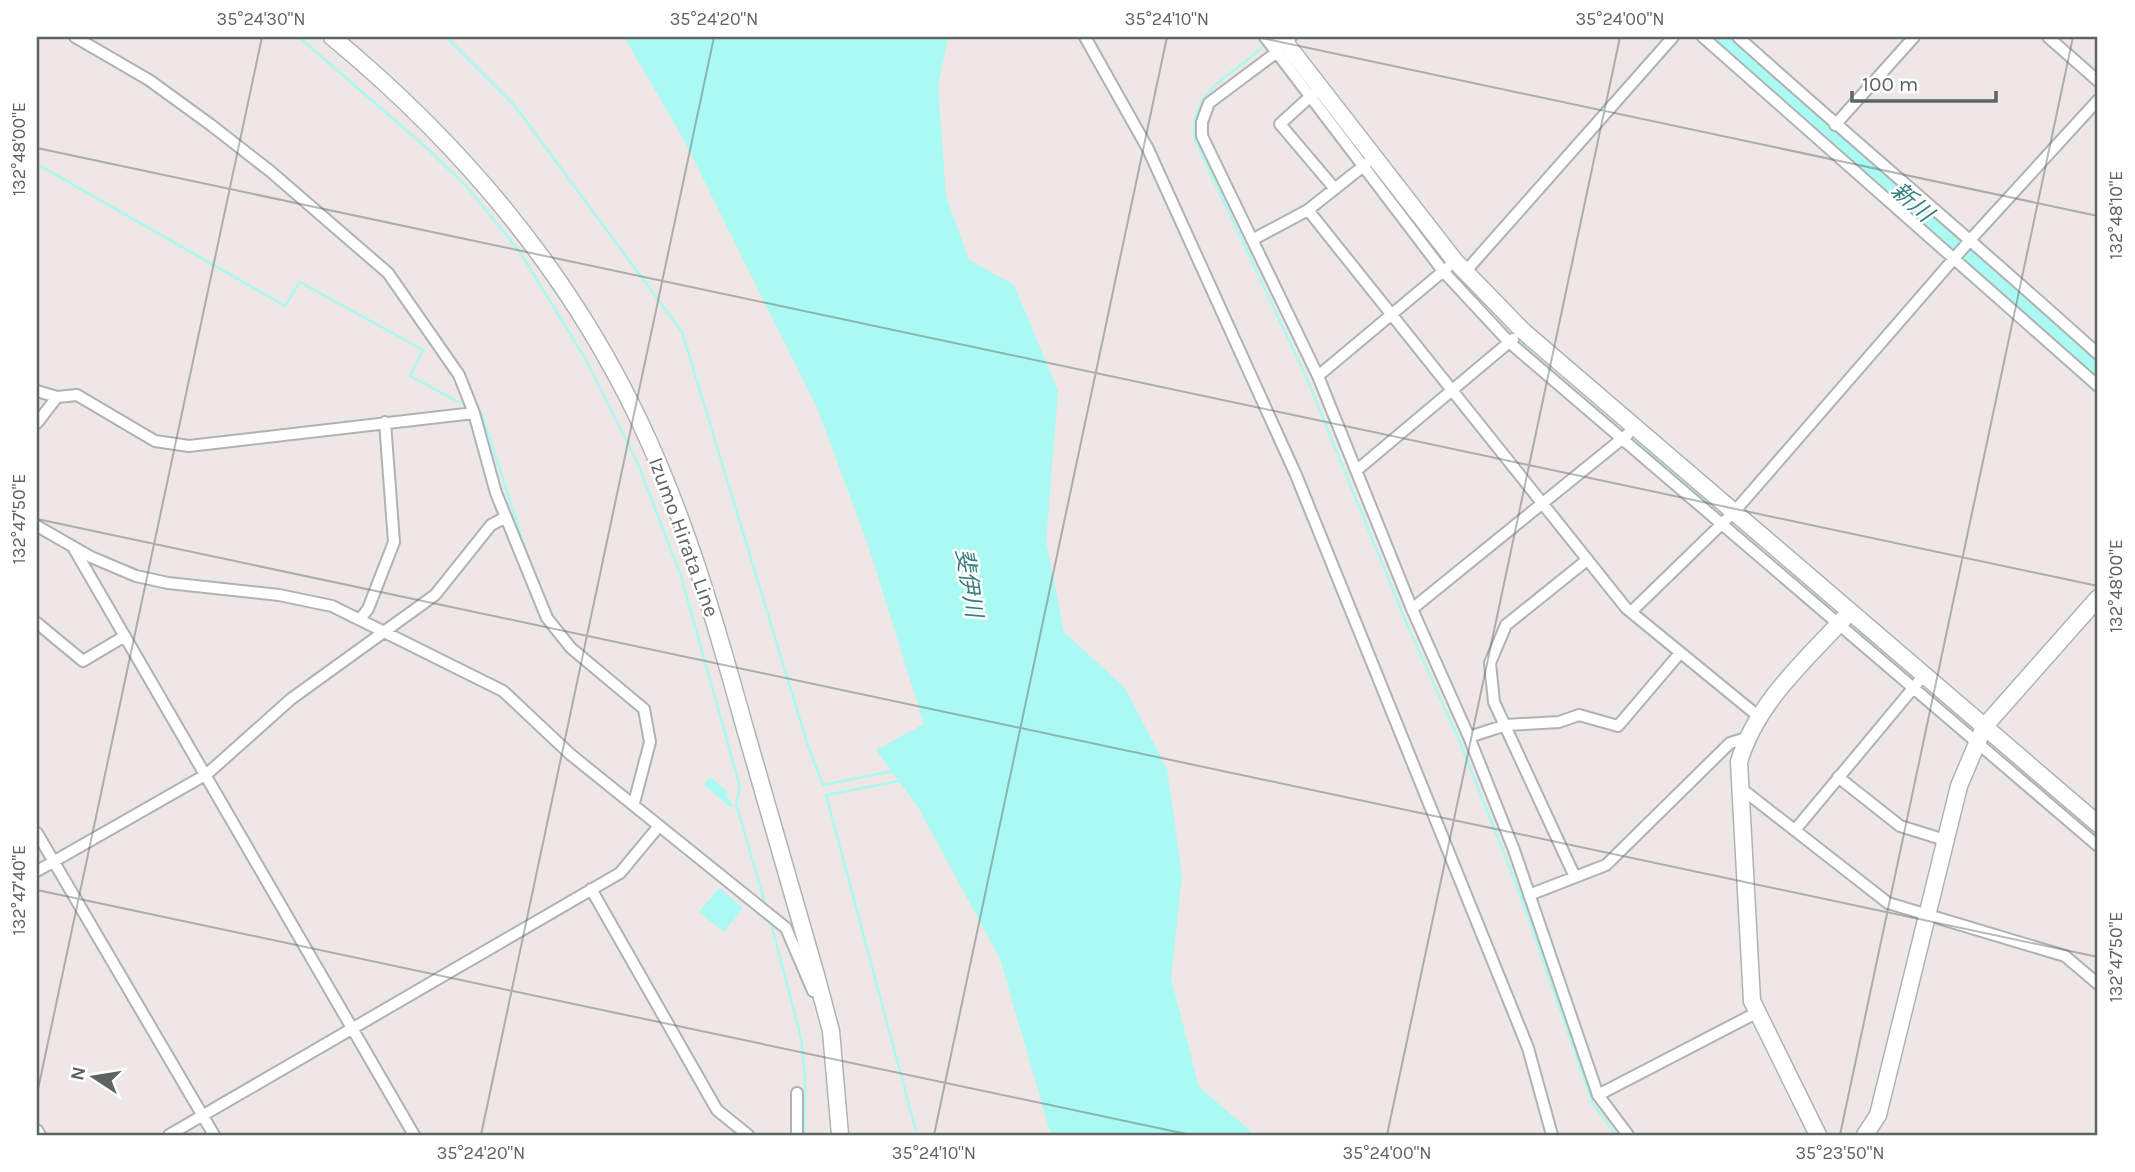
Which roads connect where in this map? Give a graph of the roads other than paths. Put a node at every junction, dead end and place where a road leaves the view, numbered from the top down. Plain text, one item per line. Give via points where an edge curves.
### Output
1 (78, 37) edge
2 (332, 37) edge
3 (1085, 37) edge
4 (1265, 37) edge
5 (1673, 37) edge
6 (1703, 37) edge
7 (1738, 37) edge
8 (1914, 37) edge
9 (2048, 37) edge
10 (1284, 42) edge
11 (2098, 81) edge
12 (1315, 93) junction
13 (2098, 100) edge
14 (1835, 125) junction
15 (1368, 163) junction
16 (1335, 189) junction
17 (1308, 210) junction
18 (1972, 239) junction
19 (1252, 240) junction
20 (1958, 258) junction
21 (1454, 268) junction
22 (1391, 314) junction
23 (1523, 331) junction
24 (1509, 342) junction
25 (2098, 354) edge
26 (1318, 376) junction
27 (2098, 386) edge
28 (1452, 390) junction
29 (37, 391) edge
30 (57, 397) junction
31 (474, 413) junction
32 (385, 422) junction
33 (37, 424) edge
34 (1629, 433) junction
35 (1357, 470) junction
36 (1544, 503) junction
37 (1734, 512) junction
38 (506, 517) junction
39 (1722, 524) junction
40 (37, 526) edge
41 (73, 547) junction
42 (1587, 560) junction
43 (2098, 598) edge
44 (1412, 609) junction
45 (1632, 612) junction
46 (1844, 618) junction
47 (360, 619) junction
48 (37, 622) edge
49 (384, 632) junction
50 (125, 636) junction
51 (1681, 653) junction
52 (1919, 681) junction
53 (1959, 715) junction
54 (1758, 716) junction
55 (1506, 725) junction
56 (1984, 727) junction
57 (1469, 737) junction
58 (1746, 738) junction
59 (1977, 742) junction
60 (206, 774) junction
61 (2029, 776) junction
62 (1838, 777) junction
63 (1738, 786) junction
64 (634, 803) junction
65 (2098, 824) edge
66 (659, 826) junction
67 (1795, 830) junction
68 (37, 833) edge
69 (1945, 839) junction
70 (2097, 842) edge
71 (53, 862) junction
72 (37, 871) edge
73 (1575, 877) junction
74 (591, 889) junction
75 (1529, 895) junction
76 (1927, 914) junction
77 (2098, 984) edge
78 (1756, 1013) junction
79 (351, 1028) junction
80 (831, 1031) junction
81 (797, 1093) dead end
82 (1598, 1096) junction
83 (203, 1116) junction
84 (37, 1130) edge
85 (40, 1135) edge
86 (169, 1135) edge
87 (214, 1135) edge
88 (414, 1135) edge
89 (748, 1135) edge
90 (797, 1135) edge
91 (840, 1135) edge
92 (1552, 1135) edge
93 (1628, 1135) edge
94 (1818, 1135) edge
95 (1865, 1135) edge

1 - 31 street via 211,125 388,272 459,375
2 - 80 street, Izumo Hirata Line via 474,169 516,220 562,286 639,419 705,587
3 - 92 street via 1148,149 1296,475 1528,1048
4 - 10 street
5 - 21 street
6 - 20 street
7 - 14 street
8 - 14 street
9 - 11 street
10 - 12 street
10 - 19 street via 1209,103 1202,122 1202,136
12 - 15 street
12 - 16 street via 1280,124
13 - 18 street
14 - 18 street
15 - 16 street
15 - 21 street
16 - 17 street
17 - 19 street
17 - 22 street
18 - 20 street
18 - 25 street
19 - 26 street
20 - 27 street
20 - 37 street
21 - 22 street
21 - 23 street
21 - 24 street
22 - 26 street
22 - 28 street
23 - 24 street
23 - 34 street
24 - 28 street
24 - 34 street
26 - 35 street
28 - 35 street
28 - 36 street
29 - 30 street
30 - 32 street via 77,395 155,441 189,446
30 - 33 street
31 - 32 street
31 - 38 street
32 - 47 street via 394,542
34 - 36 street
34 - 37 street
34 - 39 street
35 - 44 street
36 - 42 street
36 - 44 street
37 - 39 street
37 - 46 street
38 - 49 street via 491,525 435,595
38 - 64 street via 547,618 571,648 644,709 650,742
39 - 45 street
39 - 46 street
40 - 41 street
41 - 47 street via 136,576 279,595 332,607
41 - 50 street
42 - 45 street
42 - 55 street via 1506,625 1490,663 1494,702
43 - 56 street
44 - 57 street
45 - 51 street
46 - 52 street
46 - 54 street
47 - 49 street
48 - 50 street via 83,661
49 - 60 street via 291,699
49 - 64 street via 503,691 570,754
50 - 60 street
51 - 54 street
51 - 55 street via 1618,726 1579,715 1559,722
52 - 53 street
52 - 62 street
53 - 56 street
53 - 59 street
54 - 58 street
55 - 57 street
55 - 73 street
56 - 59 street
56 - 61 street
57 - 75 street
58 - 63 street
58 - 73 street via 1730,743 1606,865
59 - 61 street
59 - 69 street
60 - 71 street
60 - 79 street
61 - 65 street
61 - 70 street
62 - 67 street
62 - 69 street via 1900,826
63 - 67 street
63 - 78 street
64 - 66 street
66 - 74 street via 620,873
66 - 80 street via 786,928
67 - 76 street via 1888,904
68 - 71 street
69 - 76 street
71 - 72 street
71 - 83 street
73 - 75 street
74 - 79 street
74 - 89 street via 717,1110
75 - 82 street
76 - 77 street via 2065,956
76 - 95 street via 1878,1115
78 - 82 street
78 - 94 street
79 - 83 street
79 - 88 street
80 - 91 street, Izumo Hirata Line
81 - 90 street
82 - 93 street
83 - 86 street
83 - 87 street
84 - 85 street

